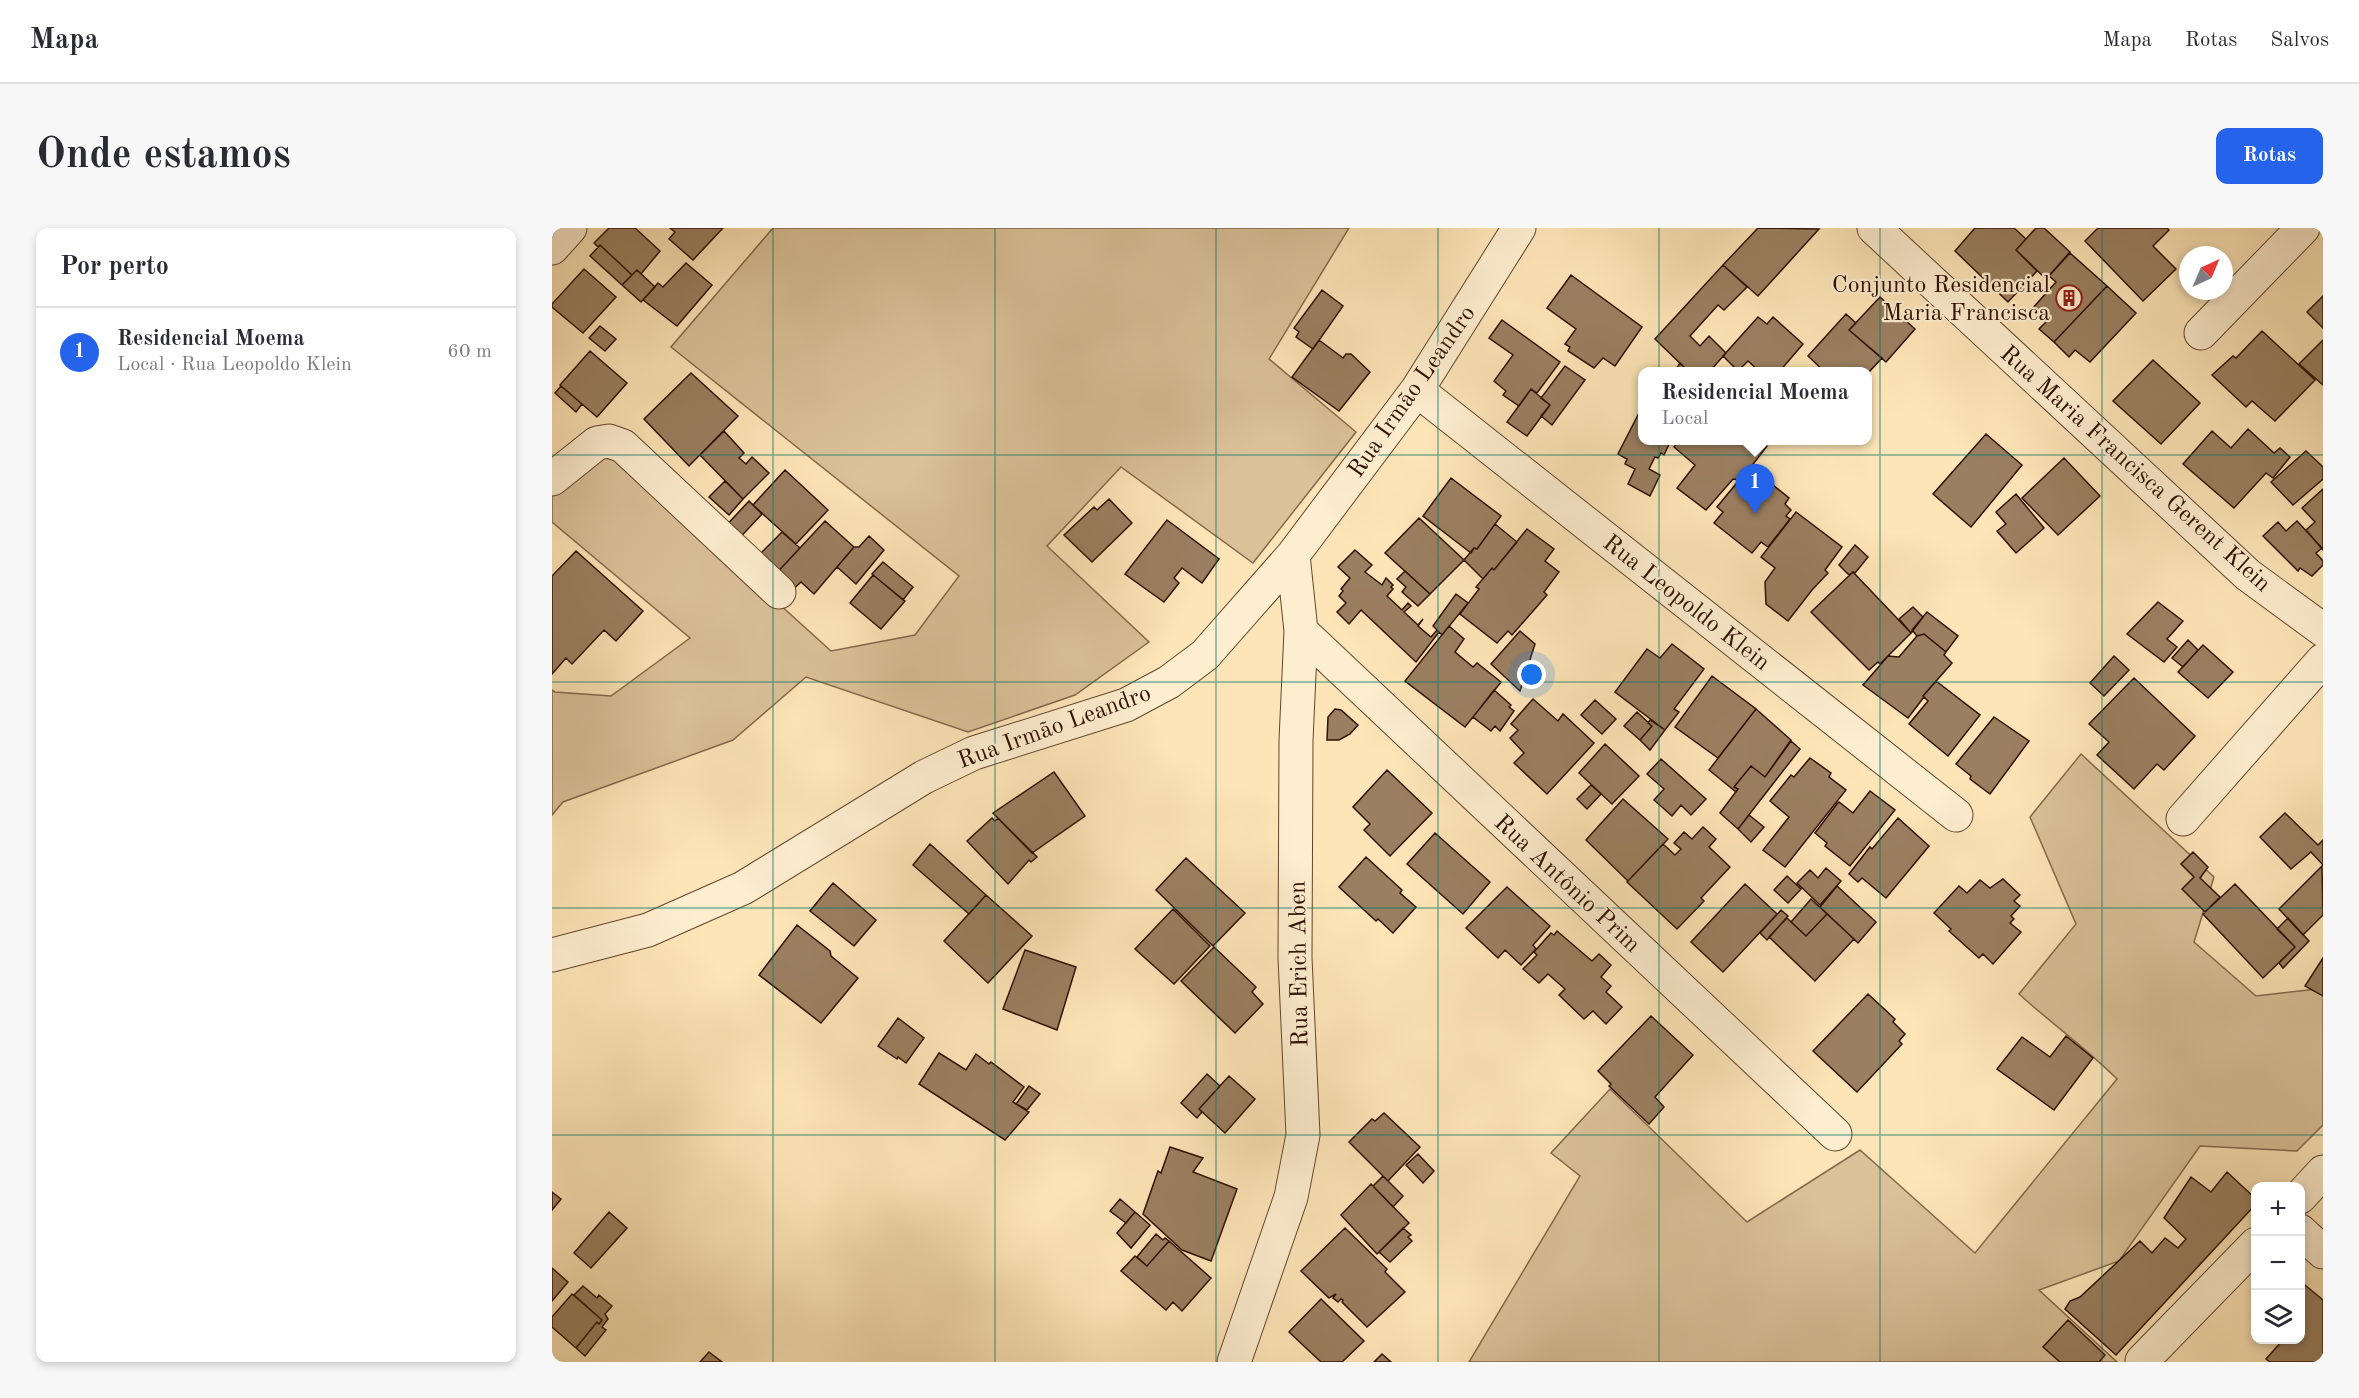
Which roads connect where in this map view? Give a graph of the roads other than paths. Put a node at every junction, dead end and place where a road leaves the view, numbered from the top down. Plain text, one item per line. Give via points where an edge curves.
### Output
1 (570, 228) edge
2 (1519, 228) edge
3 (1874, 228) edge
4 (2303, 228) edge
5 (552, 248) edge
6 (2201, 333) dead end
7 (1417, 390) junction
8 (552, 479) edge
9 (1293, 555) junction
10 (779, 592) dead end
11 (2323, 630) edge
12 (1301, 631) junction
13 (2323, 660) edge
14 (1956, 815) dead end
15 (2183, 819) dead end
16 (552, 955) edge
17 (1835, 1134) dead end
18 (2323, 1172) edge
19 (2305, 1192) edge
20 (2305, 1235) edge
21 (2251, 1249) edge
22 (2323, 1252) edge
23 (2142, 1361) edge
24 (1234, 1362) edge

1 - 5 street
2 - 7 street, Rua Irmão Leandro
3 - 11 street, Rua Maria Francisca Gerent Klein via 2248,575
4 - 6 street
7 - 9 street, Rua Irmão Leandro
7 - 14 street, Rua Leopoldo Klein
8 - 10 street via 597,443 609,441 623,446
9 - 12 street, Rua Erich Aben
9 - 16 street, Rua Irmão Leandro via 1205,655 1169,682 1126,705 964,757 880,803 743,888 648,930
12 - 17 street, Rua Antônio Prim
12 - 24 street, Rua Erich Aben via 1295,958 1303,1135 1291,1197
13 - 15 street
18 - 19 street
20 - 22 street
21 - 23 street

